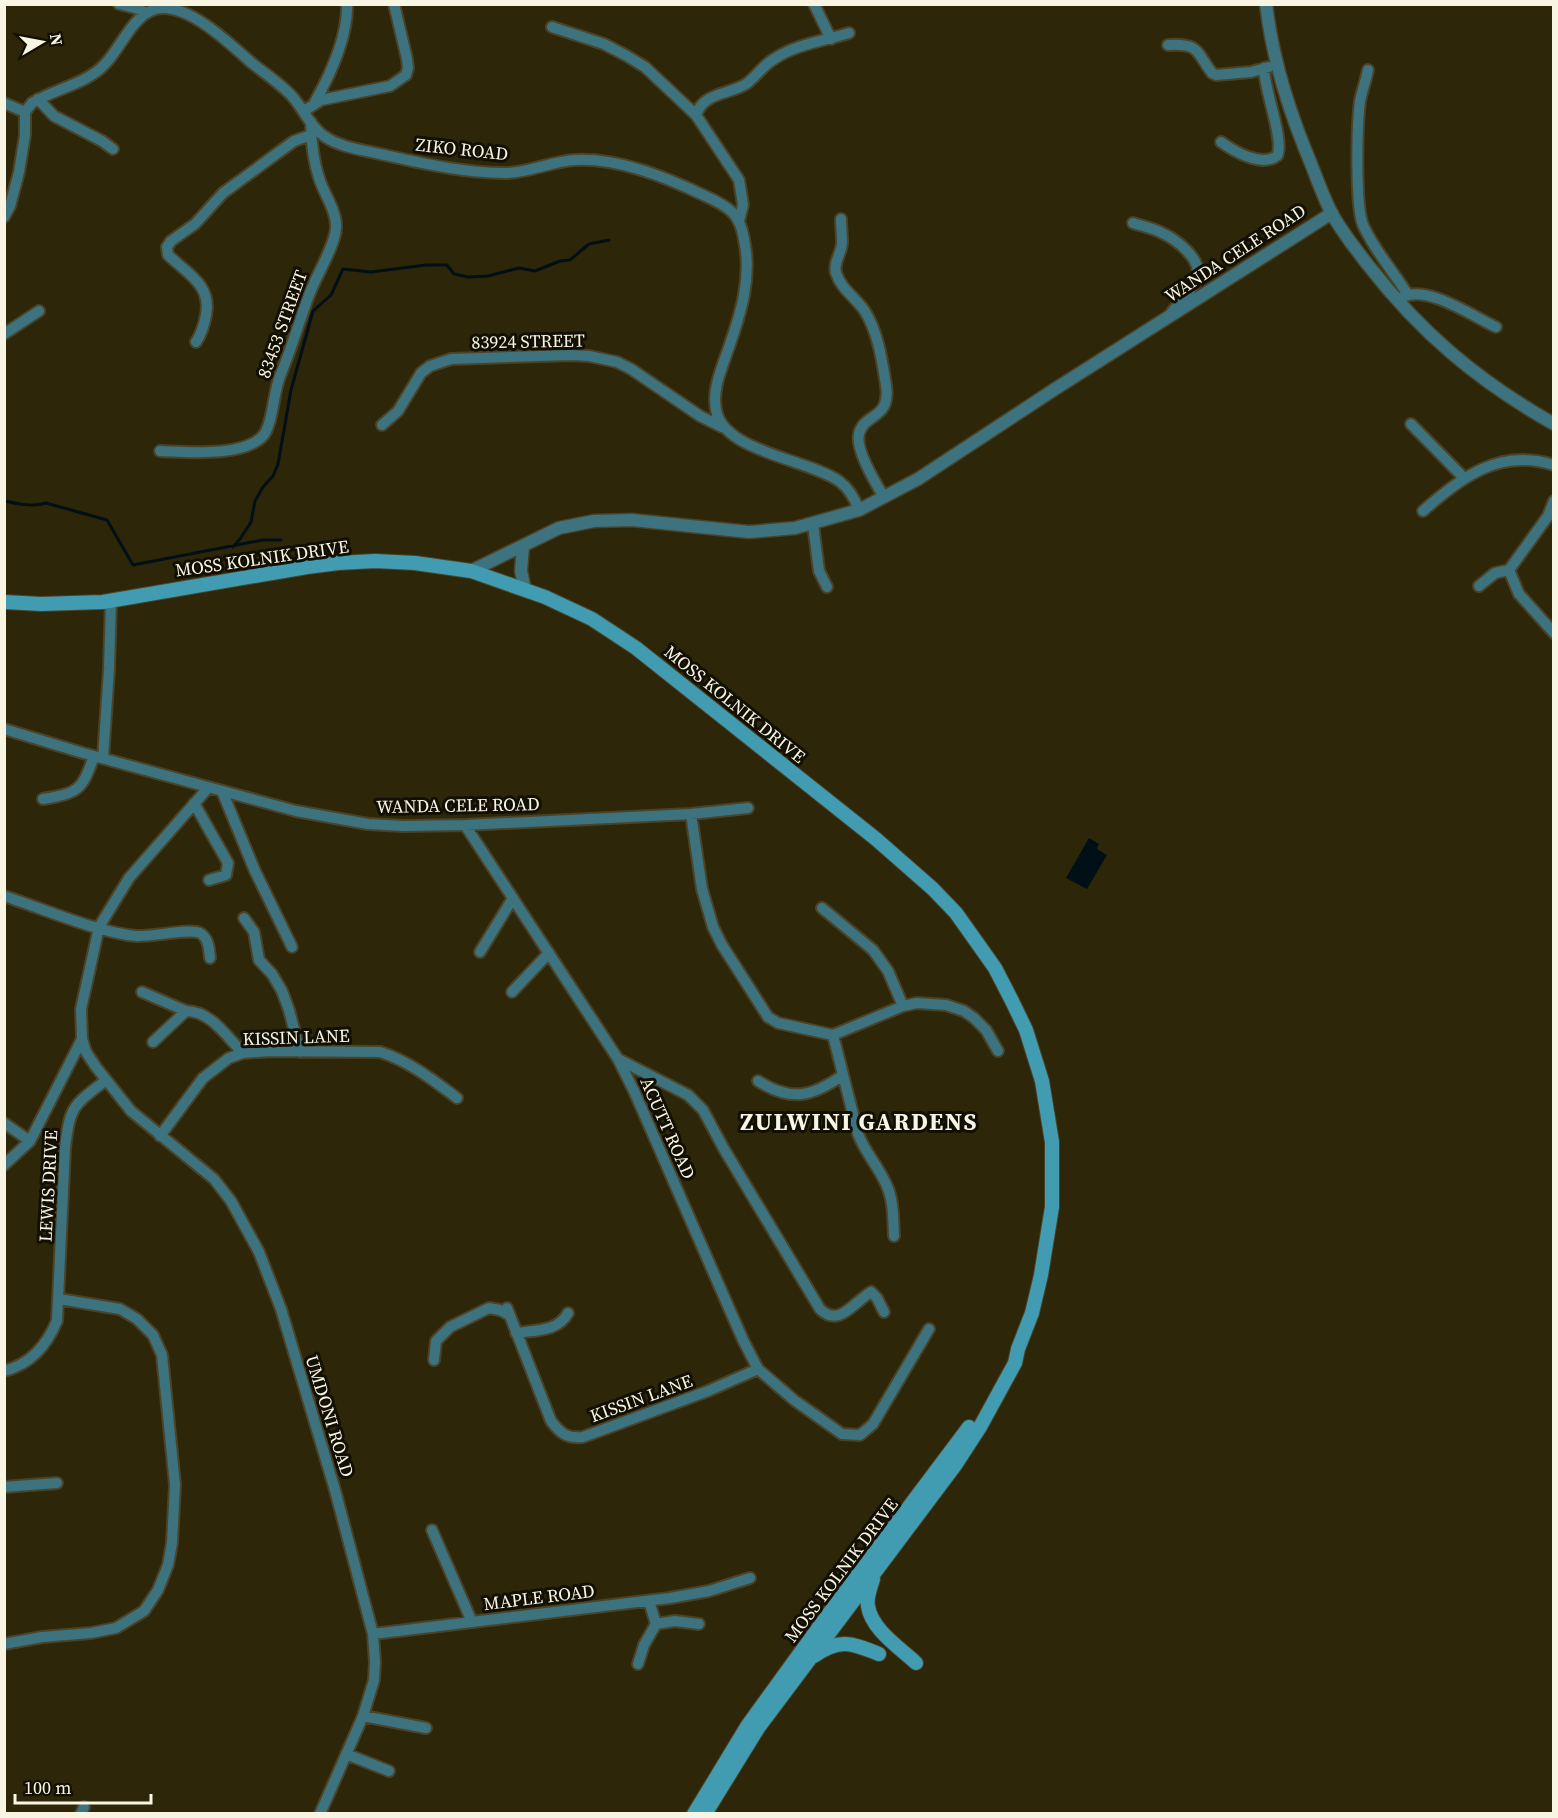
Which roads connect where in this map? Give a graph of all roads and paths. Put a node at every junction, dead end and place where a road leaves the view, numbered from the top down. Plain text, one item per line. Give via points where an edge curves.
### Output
1 (119, 4) edge
2 (347, 4) edge
3 (394, 4) edge
4 (814, 4) edge
5 (1266, 4) edge
6 (159, 6) edge
7 (147, 13) junction
8 (552, 27) dead end
9 (849, 33) dead end
10 (831, 39) junction
11 (1168, 45) dead end
12 (1276, 64) junction
13 (1264, 68) junction
14 (1368, 70) dead end
15 (38, 99) junction
16 (315, 102) junction
17 (4, 103) edge
18 (304, 111) junction
19 (25, 112) junction
20 (696, 115) junction
21 (311, 123) junction
22 (311, 135) junction
23 (1221, 142) dead end
24 (113, 149) dead end
25 (1332, 213) junction
26 (4, 217) edge
27 (841, 219) dead end
28 (739, 221) junction
29 (1133, 223) dead end
30 (1403, 297) junction
31 (39, 311) dead end
32 (1169, 317) junction
33 (1496, 327) dead end
34 (4, 334) edge
35 (196, 342) dead end
36 (1411, 423) dead end
37 (1554, 424) edge
38 (382, 425) dead end
39 (722, 427) junction
40 (160, 451) dead end
41 (1554, 465) edge
42 (1464, 478) junction
43 (884, 497) junction
44 (1554, 501) edge
45 (860, 510) junction
46 (1422, 511) dead end
47 (813, 524) junction
48 (523, 546) junction
49 (1509, 570) junction
50 (471, 572) junction
51 (1479, 586) dead end
52 (827, 587) dead end
53 (525, 590) junction
54 (111, 600) junction
55 (4, 602) edge
56 (1554, 633) edge
57 (4, 729) edge
58 (98, 757) junction
59 (208, 788) junction
60 (222, 791) junction
61 (43, 799) dead end
62 (194, 804) junction
63 (748, 808) dead end
64 (691, 814) junction
65 (465, 825) junction
66 (209, 880) dead end
67 (4, 896) edge
68 (513, 898) junction
69 (822, 908) dead end
70 (244, 918) dead end
71 (99, 927) junction
72 (292, 947) dead end
73 (480, 952) dead end
74 (549, 953) junction
75 (210, 958) dead end
76 (142, 992) dead end
77 (512, 992) dead end
78 (903, 1006) junction
79 (186, 1011) junction
80 (833, 1035) junction
81 (82, 1039) junction
82 (153, 1042) dead end
83 (998, 1051) dead end
84 (300, 1052) junction
85 (243, 1053) junction
86 (618, 1059) junction
87 (843, 1075) junction
88 (105, 1081) junction
89 (758, 1082) dead end
90 (457, 1098) dead end
91 (4, 1123) edge
92 (160, 1136) junction
93 (30, 1141) junction
94 (4, 1165) edge
95 (894, 1236) dead end
96 (59, 1299) junction
97 (884, 1312) dead end
98 (568, 1313) dead end
99 (929, 1329) dead end
100 (516, 1333) junction
101 (1018, 1349) junction
102 (434, 1360) dead end
103 (758, 1369) junction
104 (4, 1371) edge
105 (57, 1483) dead end
106 (4, 1487) edge
107 (432, 1530) dead end
108 (875, 1571) junction
109 (750, 1578) dead end
110 (649, 1601) junction
111 (471, 1622) junction
112 (699, 1623) dead end
113 (656, 1624) junction
114 (373, 1634) junction
115 (4, 1644) edge
116 (879, 1654) dead end
117 (808, 1661) junction
118 (916, 1663) dead end
119 (638, 1664) dead end
120 (363, 1716) junction
121 (426, 1728) dead end
122 (346, 1754) junction
123 (389, 1771) dead end
124 (320, 1814) edge
125 (694, 1814) edge
126 (705, 1814) edge

1 - 7 street
2 - 16 street via 345,30
3 - 16 street via 407,59 406,75 390,86
4 - 10 street
5 - 12 street
6 - 7 street, ZIKO ROAD
6 - 18 street, ZIKO ROAD via 188,15 219,35 278,82
7 - 15 street, ZIKO ROAD via 102,68
8 - 20 street via 627,56
9 - 10 street
10 - 20 street via 795,48 773,59 747,83 707,99
11 - 13 street via 1196,48 1216,75
12 - 13 street
12 - 25 street via 1291,114
13 - 23 street via 1279,152 1272,159 1259,159
14 - 30 street via 1360,101 1360,216
15 - 19 street, ZIKO ROAD
15 - 24 street via 54,116
16 - 18 street
17 - 19 street
18 - 21 street, ZIKO ROAD
19 - 26 street via 19,172
20 - 28 street via 739,180 743,205
21 - 22 street, 83453 STREET
21 - 28 street, ZIKO ROAD via 320,134 340,144 428,165 506,173 574,160 627,166 665,178 720,204
22 - 35 street via 294,141 223,193 167,247 168,255 194,277 206,297 203,331
22 - 40 street, 83453 STREET via 314,161 336,230 275,390 266,431 246,446 218,452
25 - 30 street, WANDA CELE ROAD via 1353,245
25 - 32 street, WANDA CELE ROAD
27 - 43 street via 842,244 835,268 844,288 871,323 886,396 882,410 859,431 858,441
28 - 39 street via 748,272 744,300 719,377 716,411
29 - 32 street via 1160,231 1196,261 1196,282
30 - 33 street via 1423,294 1438,298
30 - 37 street, WANDA CELE ROAD via 1454,357 1487,383
31 - 34 street
32 - 43 street, WANDA CELE ROAD
36 - 42 street
38 - 39 street, 83924 STREET via 398,411 421,373 430,366 451,359 571,355 617,362
39 - 45 street via 738,438 837,480
41 - 42 street via 1516,459
42 - 46 street
43 - 45 street, WANDA CELE ROAD
44 - 49 street via 1548,516
45 - 47 street, WANDA CELE ROAD
47 - 48 street, WANDA CELE ROAD via 749,532 594,520 558,528
47 - 52 street via 819,571
48 - 50 street, WANDA CELE ROAD
48 - 53 street via 521,571
49 - 51 street via 1495,573
49 - 56 street via 1519,594
50 - 53 main road, MOSS KOLNIK DRIVE
50 - 54 main road, MOSS KOLNIK DRIVE via 415,563 338,563
53 - 101 main road, MOSS KOLNIK DRIVE via 592,619 636,648 876,839 933,888 995,968 1026,1030 1041,1081 1052,1142 1048,1238 1032,1313
54 - 55 main road, MOSS KOLNIK DRIVE
54 - 58 street via 109,669
57 - 58 street, WANDA CELE ROAD
58 - 59 street, WANDA CELE ROAD
58 - 61 street via 80,787
59 - 60 street, WANDA CELE ROAD
59 - 62 street
60 - 65 street, WANDA CELE ROAD via 296,811 368,824
60 - 72 street
62 - 66 street via 228,863 226,875
62 - 71 street via 129,878
63 - 64 street, WANDA CELE ROAD
64 - 65 street, WANDA CELE ROAD
64 - 80 street via 702,889 713,927 763,1011 778,1023
65 - 68 street, ACUTT ROAD
67 - 71 street
68 - 73 street
68 - 74 street, ACUTT ROAD
69 - 78 street via 873,950 888,971
70 - 84 street via 254,932 259,960 282,992
71 - 75 street via 144,936 199,933 205,938
71 - 81 street via 81,1009
74 - 77 street
74 - 86 street, ACUTT ROAD
76 - 79 street
78 - 80 street
78 - 83 street via 933,1003 964,1011 986,1030
79 - 82 street
79 - 85 street via 209,1018
80 - 87 street
81 - 88 street
81 - 93 street
84 - 85 street, KISSIN LANE
84 - 90 street, KISSIN LANE via 368,1051 392,1056
85 - 92 street, KISSIN LANE via 229,1058 203,1078
86 - 97 street via 696,1101 826,1315 843,1314 870,1292
86 - 103 street, ACUTT ROAD
87 - 89 street via 811,1093 798,1095 773,1091
87 - 95 street via 862,1144 890,1193
88 - 92 street, UMDONI ROAD
88 - 96 street, LEWIS DRIVE via 73,1108 69,1119
91 - 93 street
92 - 114 street, UMDONI ROAD via 214,1179 259,1252 281,1309
93 - 94 street
96 - 104 street, LEWIS DRIVE via 50,1338 36,1355
96 - 115 street via 120,1309 153,1335 162,1355 175,1485 170,1554 158,1590 144,1611 116,1628
98 - 100 street via 558,1326
99 - 103 street, ACUTT ROAD via 873,1424 860,1435 842,1434
100 - 102 street, KISSIN LANE via 508,1311 489,1308 450,1327 436,1341
100 - 103 street, KISSIN LANE via 551,1421 564,1435 573,1438 708,1391
101 - 108 main road, MOSS KOLNIK DRIVE via 1015,1364 980,1427
101 - 125 main road, MOSS KOLNIK DRIVE via 958,1443 748,1725
105 - 106 street
107 - 111 street
108 - 117 main road, MOSS KOLNIK DRIVE
108 - 118 main road via 867,1601 871,1616
109 - 110 street, MAPLE ROAD via 709,1591
110 - 111 street, MAPLE ROAD
110 - 113 street
111 - 114 street, MAPLE ROAD
112 - 113 street
113 - 119 street
114 - 120 street, UMDONI ROAD via 374,1680
116 - 117 main road via 838,1644
117 - 126 main road, MOSS KOLNIK DRIVE via 758,1728
120 - 121 street
120 - 122 street, UMDONI ROAD
122 - 123 street
122 - 124 street, UMDONI ROAD

